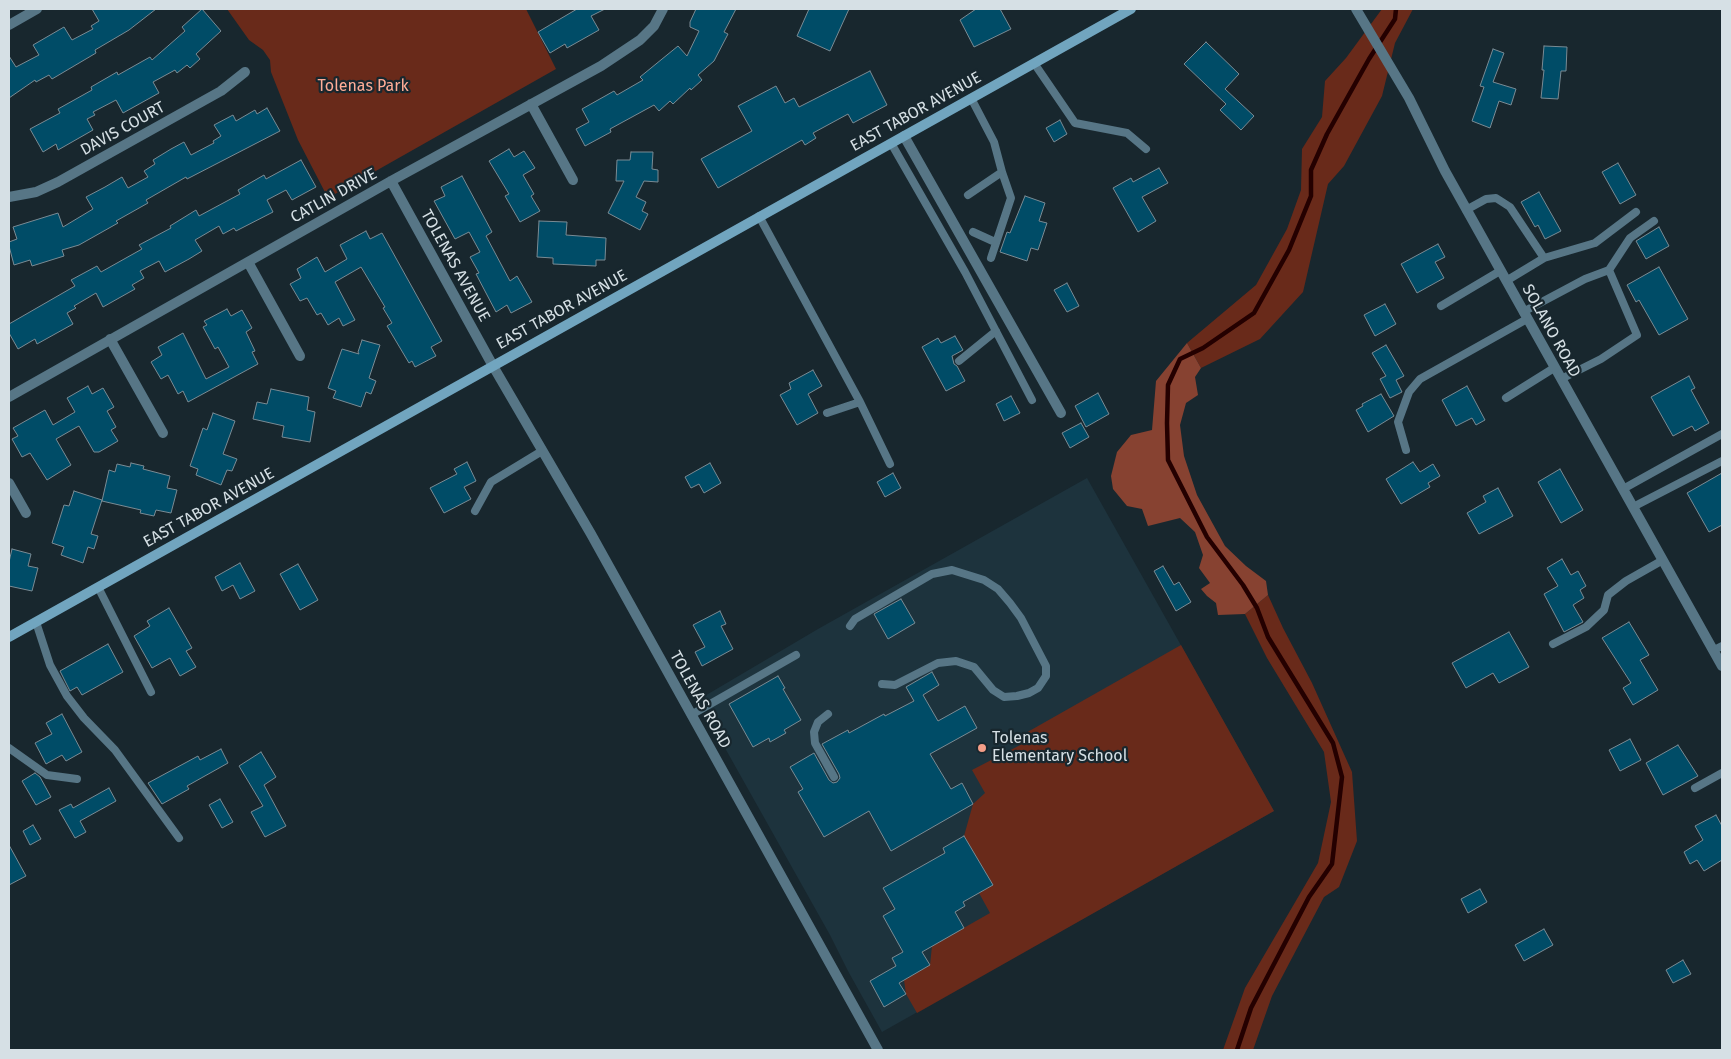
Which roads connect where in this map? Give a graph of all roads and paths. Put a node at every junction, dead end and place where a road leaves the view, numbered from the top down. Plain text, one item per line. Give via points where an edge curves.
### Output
1 (37, 9) edge
2 (663, 9) edge
3 (1131, 9) edge
4 (1356, 9) edge
5 (9, 25) edge
6 (1034, 63) junction
7 (245, 72) dead end
8 (971, 98) junction
9 (531, 104) junction
10 (904, 136) junction
11 (892, 143) junction
12 (1146, 149) dead end
13 (1002, 172) junction
14 (573, 180) dead end
15 (391, 181) junction
16 (968, 195) dead end
17 (9, 197) edge
18 (1466, 210) junction
19 (1636, 212) dead end
20 (759, 216) junction
21 (1654, 221) dead end
22 (973, 232) dead end
23 (995, 242) junction
24 (991, 258) dead end
25 (1544, 258) junction
26 (248, 262) junction
27 (1500, 270) junction
28 (1609, 270) junction
29 (1506, 282) junction
30 (1440, 306) dead end
31 (1525, 316) junction
32 (996, 331) junction
33 (110, 338) junction
34 (300, 356) dead end
35 (959, 361) dead end
36 (493, 366) junction
37 (1554, 368) junction
38 (1561, 379) junction
39 (9, 397) edge
40 (1506, 398) dead end
41 (1032, 400) dead end
42 (860, 402) junction
43 (827, 413) dead end
44 (1061, 413) dead end
45 (163, 433) dead end
46 (1722, 434) edge
47 (542, 450) junction
48 (1406, 450) dead end
49 (1722, 461) edge
50 (890, 464) dead end
51 (9, 483) edge
52 (1623, 489) junction
53 (1633, 507) junction
54 (476, 511) dead end
55 (26, 513) dead end
56 (1663, 560) junction
57 (98, 587) junction
58 (36, 622) junction
59 (850, 626) dead end
60 (9, 637) edge
61 (1553, 644) dead end
62 (1718, 648) edge
63 (796, 655) dead end
64 (1722, 666) edge
65 (882, 684) dead end
66 (151, 692) dead end
67 (828, 714) dead end
68 (691, 715) junction
69 (9, 748) edge
70 (1722, 772) edge
71 (834, 777) dead end
72 (77, 779) dead end
73 (1695, 788) dead end
74 (179, 838) dead end
75 (878, 1050) edge

1 - 5 street
2 - 9 street, CATLIN DRIVE via 654,26 640,40 601,66
3 - 6 main road, EAST TABOR AVENUE
4 - 18 street, SOLANO ROAD via 1409,98
6 - 8 main road, EAST TABOR AVENUE
6 - 12 lane via 1075,123 1127,133
7 - 17 street, DAVIS COURT via 221,92 58,182 36,192
8 - 10 main road, EAST TABOR AVENUE
8 - 13 lane via 994,142
9 - 14 street
9 - 15 street, CATLIN DRIVE
10 - 11 main road, EAST TABOR AVENUE
10 - 44 street
11 - 20 main road, EAST TABOR AVENUE
11 - 32 lane
13 - 16 lane
13 - 23 lane via 1011,198
15 - 26 street, CATLIN DRIVE
15 - 36 street, TOLENAS AVENUE
18 - 25 lane via 1486,198 1496,198 1510,207
18 - 27 street, SOLANO ROAD
19 - 25 lane via 1595,243
20 - 36 main road, EAST TABOR AVENUE
20 - 42 lane
21 - 28 lane via 1630,238
22 - 23 lane
23 - 24 lane
25 - 29 lane
26 - 33 street, CATLIN DRIVE
26 - 34 street
27 - 29 street, SOLANO ROAD
27 - 30 lane
28 - 31 lane via 1585,279
28 - 38 lane via 1637,335 1601,359
29 - 31 street, SOLANO ROAD
31 - 37 street, SOLANO ROAD
31 - 48 lane via 1420,379 1409,392 1398,422
32 - 35 lane
32 - 41 lane
33 - 39 street, CATLIN DRIVE
33 - 45 street
36 - 47 street, TOLENAS ROAD
36 - 57 main road, EAST TABOR AVENUE
37 - 38 street, SOLANO ROAD
37 - 40 lane
38 - 52 street, SOLANO ROAD
42 - 43 lane
42 - 50 lane
46 - 52 lane
47 - 54 lane via 490,482
47 - 68 street, TOLENAS ROAD
49 - 53 lane
51 - 55 street
52 - 53 street, SOLANO ROAD
53 - 56 street, SOLANO ROAD
56 - 61 lane via 1608,595 1604,610 1586,627
56 - 62 street, SOLANO ROAD
57 - 58 main road, EAST TABOR AVENUE
57 - 66 lane
58 - 60 main road, EAST TABOR AVENUE
58 - 74 lane via 50,665 66,696 115,750
59 - 65 lane via 855,619 932,574 952,570 984,580 998,589 1021,618 1046,666 1046,676 1038,688 1017,696 1004,697 993,690 974,667 956,661 938,663 895,685
62 - 64 street, SOLANO ROAD
63 - 68 lane
67 - 71 lane via 818,722 814,732 815,743
68 - 75 street, TOLENAS ROAD
69 - 72 lane via 47,775
70 - 73 lane

